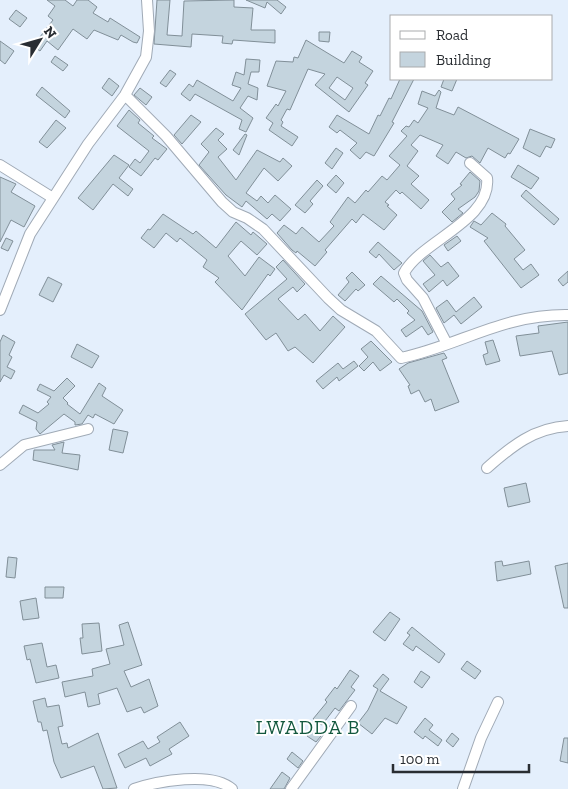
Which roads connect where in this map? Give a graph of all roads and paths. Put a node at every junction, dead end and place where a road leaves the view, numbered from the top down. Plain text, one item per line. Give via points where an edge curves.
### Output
1 (147, 0) edge
2 (125, 95) junction
3 (470, 163) dead end
4 (0, 166) edge
5 (54, 198) junction
6 (0, 310) edge
7 (568, 315) edge
8 (448, 344) junction
9 (568, 426) edge
10 (88, 429) dead end
11 (0, 465) edge
12 (487, 468) dead end
13 (498, 702) dead end
14 (351, 706) dead end
15 (134, 789) edge
16 (232, 789) edge
17 (290, 789) edge
18 (463, 789) edge

1 - 2 street via 149,31 146,57
2 - 5 street via 88,144
2 - 8 street via 166,136 222,202 263,229 328,298 341,310 376,331 395,354 401,358
3 - 8 street via 488,178 488,187 481,201 468,218 416,259 404,273 423,298
4 - 5 street
5 - 6 street via 30,234
7 - 8 street via 515,320
9 - 12 street via 532,434
10 - 11 street via 24,444
13 - 18 street
14 - 17 street
15 - 16 street via 212,779

